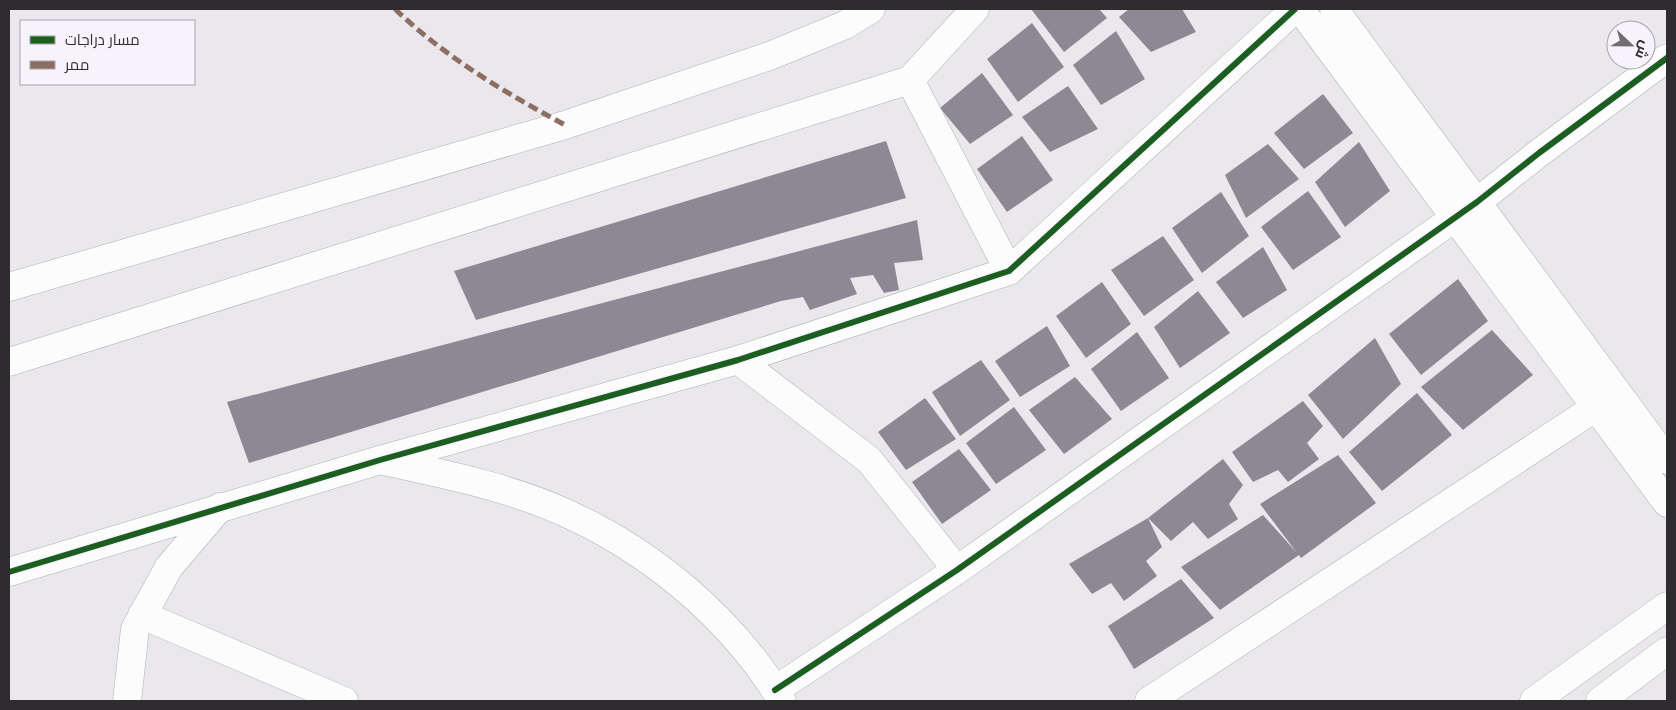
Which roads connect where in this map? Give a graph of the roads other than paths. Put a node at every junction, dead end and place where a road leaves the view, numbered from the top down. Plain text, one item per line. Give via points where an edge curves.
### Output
1 (871, 9) edge
2 (975, 9) edge
3 (1295, 9) edge
4 (1300, 9) edge
5 (1334, 9) edge
6 (1667, 58) edge
7 (910, 80) junction
8 (1466, 210) junction
9 (1009, 270) junction
10 (9, 287) edge
11 (738, 360) junction
12 (9, 362) edge
13 (1607, 400) junction
14 (380, 460) junction
15 (1667, 460) edge
16 (1667, 503) edge
17 (220, 508) junction
18 (957, 570) junction
19 (9, 572) edge
20 (1667, 606) edge
21 (142, 616) junction
22 (1667, 650) edge
23 (779, 696) edge
24 (127, 701) edge
25 (344, 701) edge
26 (1150, 701) edge
27 (1534, 701) edge
28 (1600, 701) edge

1 - 10 street via 844,25 772,54 565,125
2 - 7 street
3 - 9 street
4 - 8 street
5 - 8 street
6 - 8 street
7 - 9 street
7 - 12 street
8 - 13 street
8 - 18 street
9 - 11 street
11 - 14 street
11 - 18 street via 869,460
13 - 15 street
13 - 16 street
13 - 26 street
14 - 17 street
14 - 23 street via 472,480 550,506 616,540 670,574 744,646
17 - 19 street
17 - 21 street via 169,567
18 - 23 street
20 - 27 street
21 - 24 street via 135,629
21 - 25 street
22 - 28 street

